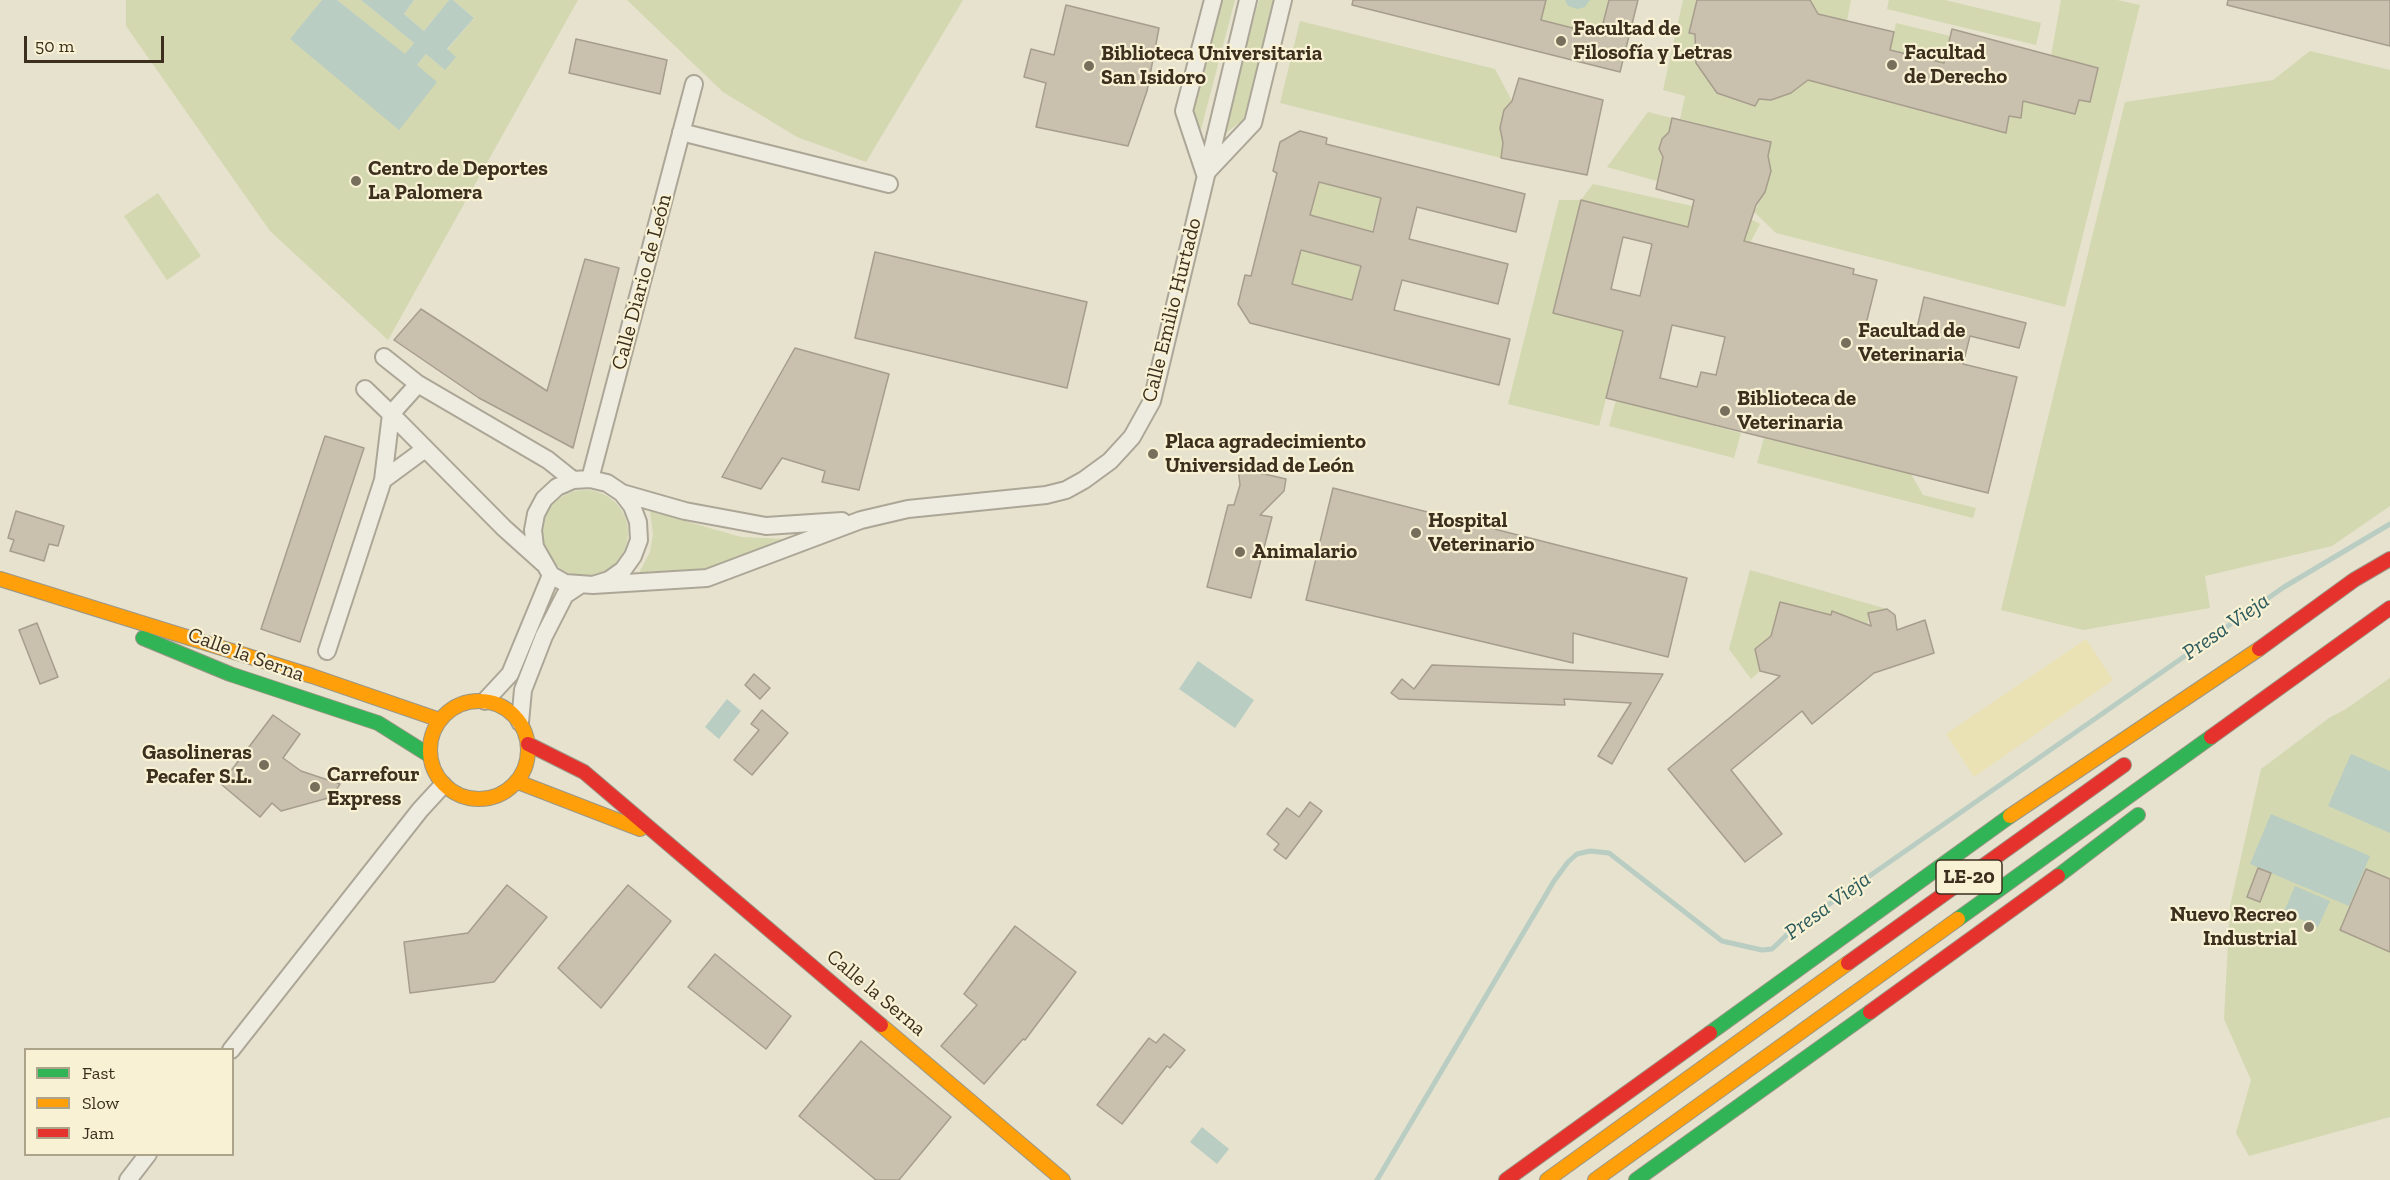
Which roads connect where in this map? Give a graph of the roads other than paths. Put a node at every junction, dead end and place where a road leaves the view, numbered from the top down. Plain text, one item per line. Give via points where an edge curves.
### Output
1 (1213, 0) edge
2 (1248, 0) edge
3 (1283, 0) edge
4 (694, 84) dead end
5 (681, 132) junction
6 (1205, 174) junction
7 (889, 184) dead end
8 (384, 357) dead end
9 (418, 384) junction
10 (364, 389) dead end
11 (391, 414) junction
12 (425, 449) junction
13 (590, 479) junction
14 (383, 480) junction
15 (573, 480) junction
16 (622, 493) junction
17 (861, 520) junction
18 (2390, 559) edge
19 (547, 569) junction
20 (2390, 573) edge
21 (0, 579) edge
22 (586, 585) junction
23 (2372, 586) dead end
24 (48, 596) junction
25 (2390, 609) edge
26 (327, 651) dead end
27 (485, 701) junction
28 (440, 720) junction
29 (520, 722) junction
30 (528, 744) junction
31 (2140, 753) dead end
32 (429, 755) junction
33 (518, 782) junction
34 (443, 785) junction
35 (2153, 804) dead end
36 (662, 838) junction
37 (233, 1048) edge
38 (147, 1156) edge
39 (128, 1180) edge
40 (1063, 1180) edge
41 (1506, 1180) edge
42 (1547, 1180) edge
43 (1595, 1180) edge
44 (1636, 1180) edge

1 - 6 street via 1184,111
2 - 6 street, Calle Emilio Hurtado
3 - 6 street via 1253,123
4 - 5 street, Calle Diario de León
5 - 7 street
5 - 13 street, Calle Diario de León
6 - 17 street, Calle Emilio Hurtado via 1152,401 1132,437 1110,461 1066,490 1046,495 908,509
8 - 9 street
9 - 11 street
9 - 15 street via 548,460
10 - 11 street
11 - 12 street
11 - 14 street
12 - 14 street
12 - 19 street
13 - 15 street
13 - 16 street via 607,483
14 - 26 street
15 - 19 street via 557,487 536,514 535,547
16 - 17 street, Calle Emilio Hurtado via 685,511 766,526
16 - 22 street via 638,522 639,540 633,556 609,580
17 - 22 street, Calle Emilio Hurtado via 707,578
18 - 41 main road via 2014,813
19 - 22 street via 565,583
19 - 27 street via 510,674
20 - 23 main road
21 - 24 main road, Calle la Serna
22 - 29 street via 565,595 544,636 523,690
24 - 28 main road, Calle la Serna via 290,669
24 - 32 main road, Calle la Serna via 230,674 378,723
25 - 43 main road, LE-20
27 - 28 main road via 460,704
27 - 29 main road via 498,704
28 - 32 main road
29 - 30 main road
30 - 33 main road via 528,760
30 - 36 main road, Calle la Serna via 584,772
31 - 42 main road, LE-20
32 - 34 main road
33 - 34 main road via 505,793 481,800 456,795
33 - 36 main road, Calle la Serna
34 - 37 street
35 - 44 main road
36 - 40 main road, Calle la Serna
38 - 39 street

